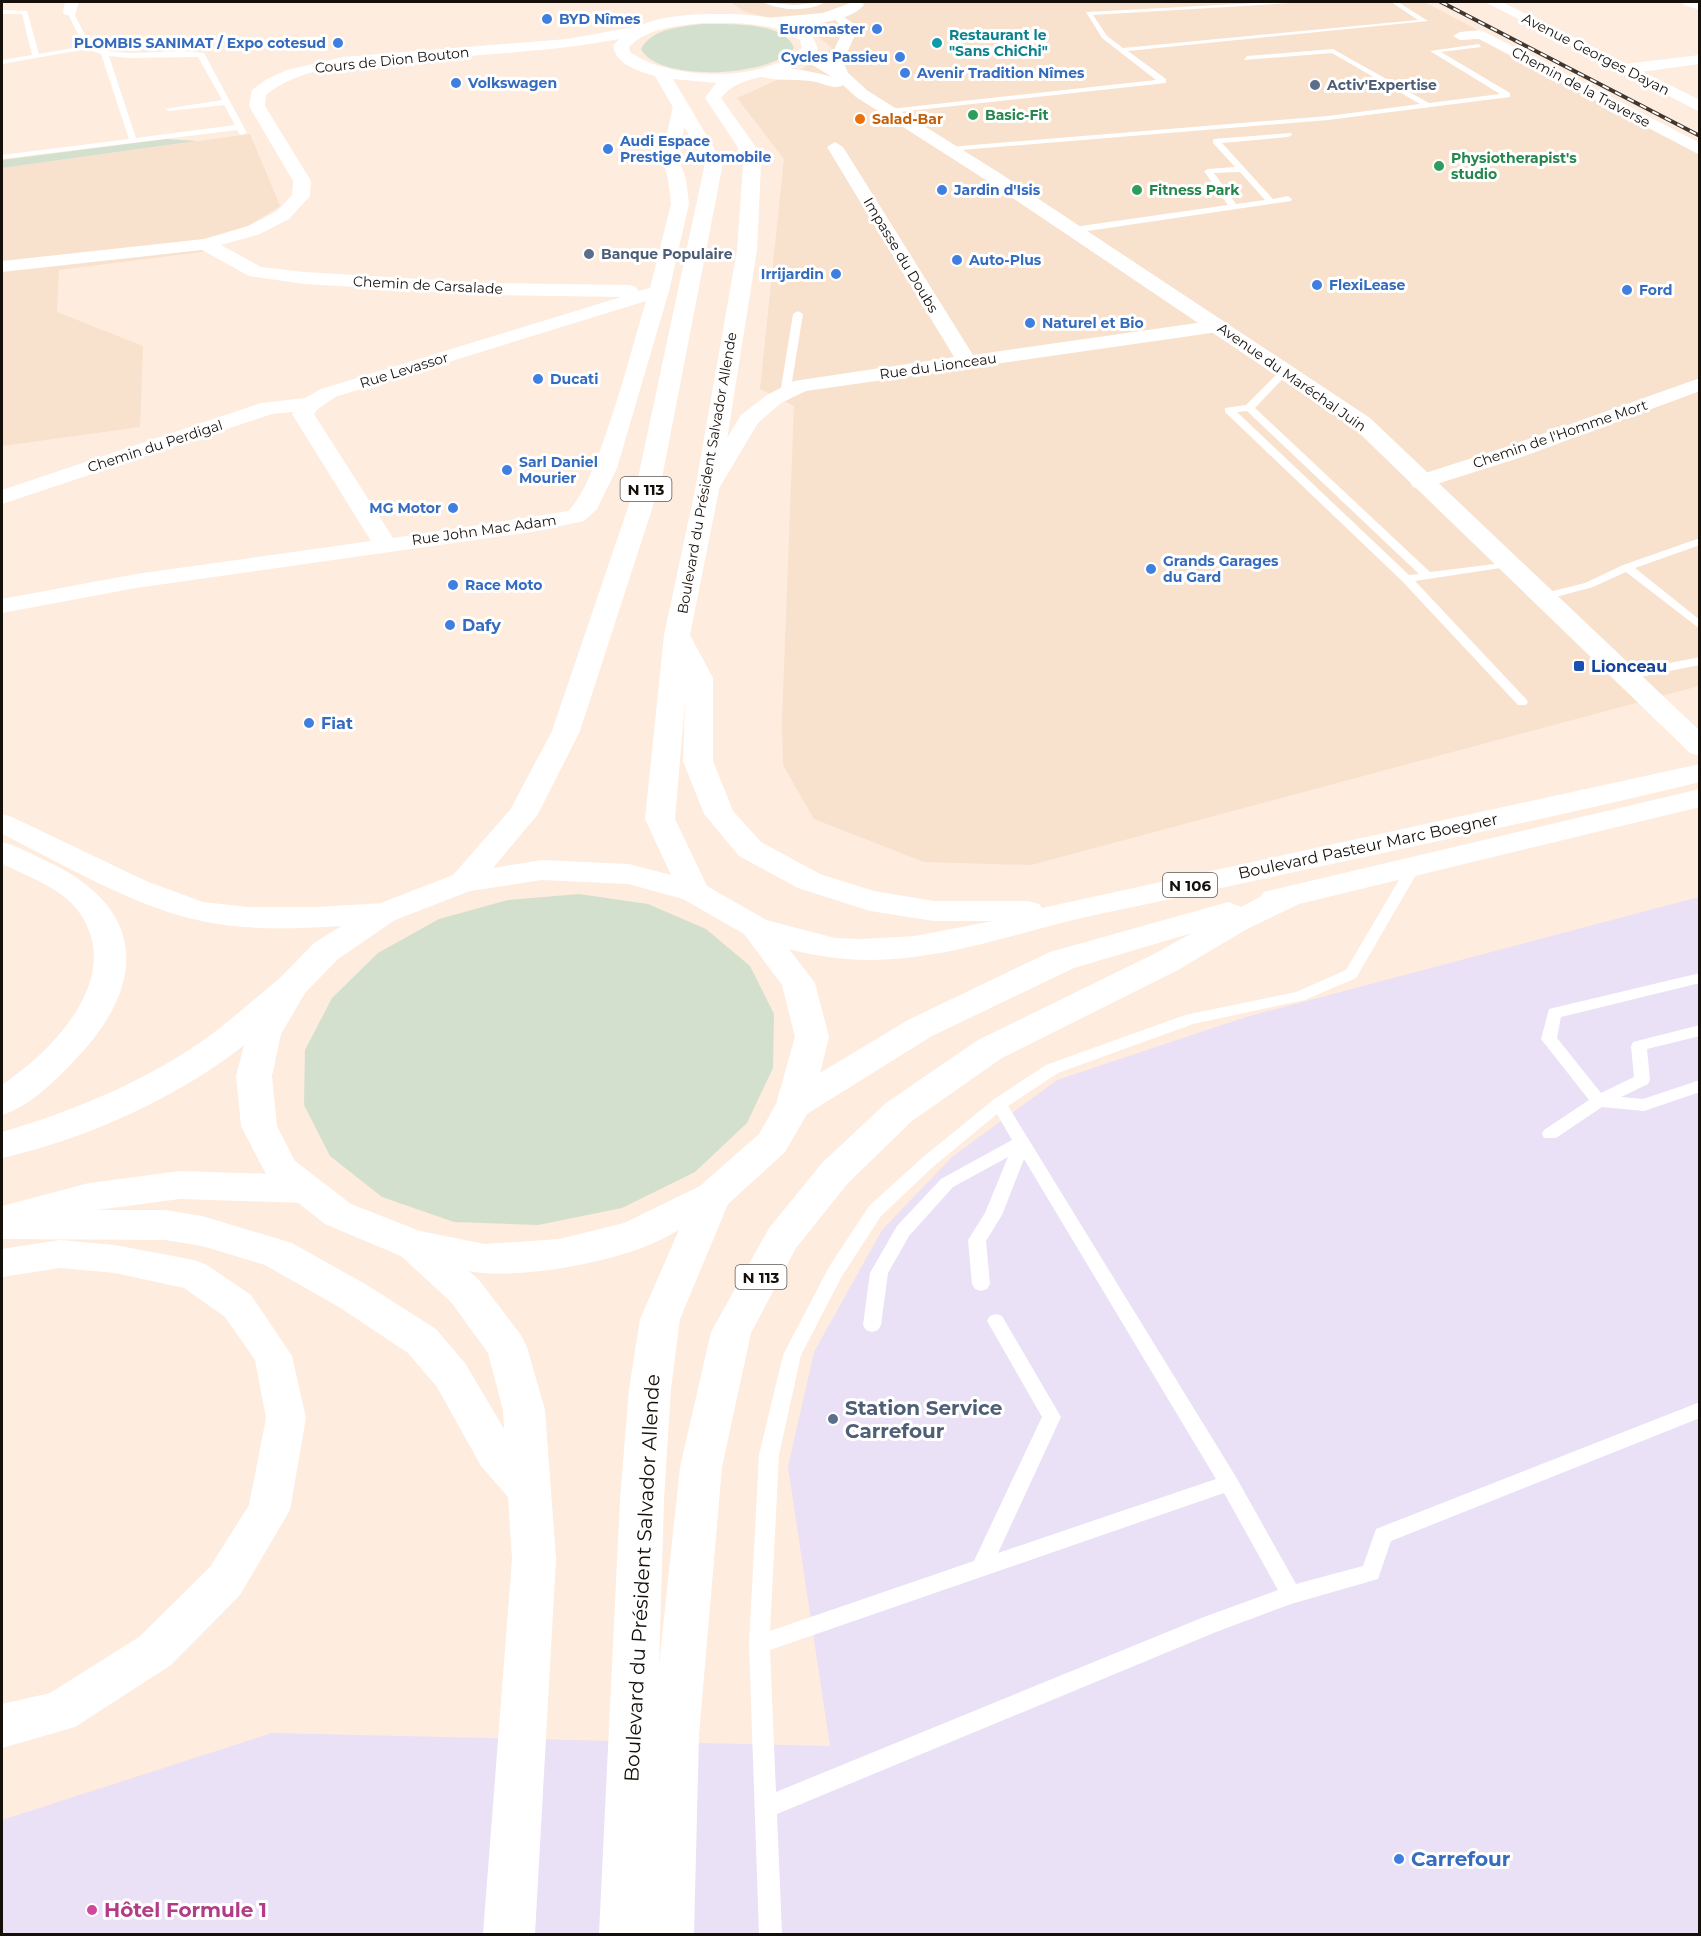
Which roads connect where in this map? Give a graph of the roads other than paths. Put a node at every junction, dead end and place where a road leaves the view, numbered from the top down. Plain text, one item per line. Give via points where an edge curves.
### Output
1 (690, 2) edge
2 (717, 2) edge
3 (766, 2) edge
4 (822, 2) edge
5 (1304, 2) edge
6 (1394, 2) edge
7 (1492, 2) edge
8 (1689, 2) edge
9 (858, 3) edge
10 (1700, 6) edge
11 (71, 7) edge
12 (2, 12) edge
13 (742, 19) junction
14 (842, 20) junction
15 (676, 22) junction
16 (766, 22) junction
17 (645, 29) junction
18 (1460, 36) dead end
19 (807, 38) junction
20 (567, 43) junction
21 (88, 46) junction
22 (1479, 46) dead end
23 (1122, 50) junction
24 (104, 53) junction
25 (622, 54) junction
26 (807, 55) junction
27 (37, 56) junction
28 (1247, 58) dead end
29 (1700, 58) edge
30 (2, 62) edge
31 (1625, 69) junction
32 (661, 73) junction
33 (764, 73) junction
34 (841, 75) junction
35 (744, 76) junction
36 (862, 94) junction
37 (227, 102) junction
38 (1427, 105) junction
39 (681, 106) junction
40 (1700, 106) edge
41 (169, 109) dead end
42 (890, 111) junction
43 (1287, 135) dead end
44 (133, 140) junction
45 (835, 147) dead end
46 (950, 149) junction
47 (1700, 150) edge
48 (2, 157) edge
49 (1241, 169) junction
50 (1288, 199) dead end
51 (1271, 201) junction
52 (1234, 207) junction
53 (1074, 230) junction
54 (205, 244) junction
55 (2, 266) edge
56 (659, 291) junction
57 (798, 314) dead end
58 (1218, 326) junction
59 (967, 362) junction
60 (1285, 371) junction
61 (1700, 384) edge
62 (785, 394) junction
63 (310, 404) junction
64 (1249, 408) junction
65 (1420, 482) junction
66 (707, 490) junction
67 (2, 497) edge
68 (1700, 541) edge
69 (385, 544) junction
70 (1507, 564) junction
71 (1627, 567) junction
72 (1428, 576) junction
73 (1406, 579) junction
74 (1541, 597) junction
75 (2, 606) edge
76 (1700, 626) edge
77 (677, 635) junction
78 (1700, 661) edge
79 (1624, 676) junction
80 (1522, 702) dead end
81 (1700, 747) edge
82 (1700, 772) edge
83 (1700, 798) edge
84 (2, 823) edge
85 (2, 852) edge
86 (1413, 868) junction
87 (464, 882) junction
88 (694, 892) junction
89 (1295, 893) junction
90 (1069, 911) junction
91 (384, 913) junction
92 (755, 927) junction
93 (1700, 978) edge
94 (292, 986) junction
95 (1700, 1030) edge
96 (1700, 1086) edge
97 (1599, 1101) junction
98 (2, 1102) edge
99 (999, 1104) junction
100 (794, 1105) junction
101 (1550, 1134) dead end
102 (1022, 1142) junction
103 (2, 1145) edge
104 (305, 1189) junction
105 (712, 1196) junction
106 (2, 1222) edge
107 (415, 1245) junction
108 (2, 1263) edge
109 (981, 1284) dead end
110 (996, 1321) dead end
111 (872, 1325) dead end
112 (1700, 1410) edge
113 (1229, 1483) junction
114 (531, 1492) junction
115 (981, 1568) junction
116 (1291, 1595) junction
117 (759, 1644) junction
118 (2, 1726) edge
119 (764, 1808) junction
120 (509, 1935) edge
121 (625, 1935) edge
122 (668, 1935) edge
123 (770, 1935) edge

1 - 15 main road via 690,9
2 - 13 main road
3 - 4 lane via 804,8
5 - 23 lane via 1088,13 1104,36
6 - 23 lane via 1425,21
7 - 31 main road, Avenue Georges Dayan
8 - 10 street
9 - 14 main road
9 - 16 main road via 839,15 810,21
11 - 21 lane
12 - 27 lane via 25,12
13 - 15 main road
13 - 16 main road
14 - 19 main road
14 - 34 street via 852,27 836,61
15 - 17 main road
16 - 19 main road
17 - 20 street, Cours de Dion Bouton
17 - 25 main road via 628,38 621,46
18 - 47 street, Chemin de la Traverse via 1481,34
19 - 26 main road
20 - 25 street, Cours de Dion Bouton
20 - 54 street, Cours de Dion Bouton via 343,62 292,73 272,82 258,93 257,106 302,181 301,196 283,215 254,230
21 - 24 lane
21 - 27 lane
22 - 38 lane via 1434,51 1507,95
23 - 42 lane via 1163,81
24 - 37 lane via 124,57 201,54
24 - 44 lane
25 - 32 main road via 640,67
26 - 33 main road
26 - 34 main road, Avenue du Maréchal Juin
27 - 30 lane
28 - 38 lane via 1334,51
29 - 31 street
31 - 40 main road, Avenue Georges Dayan
32 - 35 main road via 687,77
32 - 39 main road, N 113
33 - 35 main road
33 - 36 main road, Avenue du Maréchal Juin via 814,76
34 - 36 main road, Avenue du Maréchal Juin
35 - 66 main road, Boulevard du Président Salvador Allende via 722,86 713,98 746,146 752,165 747,250
36 - 42 main road, Avenue du Maréchal Juin
37 - 41 lane
37 - 44 lane via 242,130
38 - 46 lane via 1328,118
39 - 56 street, Rue John Mac Adam via 670,157 680,204
39 - 87 main road, N 113 via 714,163 650,478 566,731 523,814
42 - 46 main road, Avenue du Maréchal Juin
43 - 49 lane via 1216,141
44 - 48 lane
45 - 59 street, Impasse du Doubs
46 - 53 main road, Avenue du Maréchal Juin
49 - 51 lane
49 - 52 lane via 1208,171
50 - 51 lane
51 - 52 lane
52 - 53 lane
53 - 58 main road, Avenue du Maréchal Juin
54 - 55 street, Cours de Dion Bouton
54 - 56 street, Chemin de Carsalade via 256,272 304,278 490,289
56 - 63 street, Rue Levassor via 328,393
56 - 69 street, Rue John Mac Adam via 606,468 585,509 576,516 532,525
57 - 62 lane
58 - 59 street, Rue du Lionceau
58 - 60 main road, Avenue du Maréchal Juin
59 - 62 street, Rue du Lionceau via 801,385
60 - 64 lane
60 - 65 main road, Avenue du Maréchal Juin via 1362,423
61 - 65 street, Chemin de l'Homme Mort
62 - 66 street, Rue du Lionceau via 749,420
63 - 67 street, Chemin du Perdigal via 269,408
63 - 69 street via 303,414
64 - 72 lane
64 - 73 lane via 1229,410
65 - 70 main road, Avenue du Maréchal Juin
66 - 77 main road, Boulevard du Président Salvador Allende
68 - 71 lane
69 - 75 street, Rue John Mac Adam via 136,581
70 - 72 lane
70 - 74 main road, Avenue du Maréchal Juin
71 - 74 lane via 1589,585
71 - 76 lane
72 - 73 lane
73 - 80 lane
74 - 79 main road, Avenue du Maréchal Juin
77 - 88 main road, Boulevard du Président Salvador Allende via 660,819
77 - 90 main road via 699,678 698,761 720,814 750,849 809,880 870,901 934,911
78 - 79 lane
79 - 81 main road, Avenue du Maréchal Juin
82 - 90 main road, Boulevard Pasteur Marc Boegner / N 106
83 - 86 main road, Boulevard Pasteur Marc Boegner / N 106
84 - 91 street via 135,888 199,911 248,917
85 - 98 main road via 66,885 90,904 103,922 110,960 102,996 80,1033 38,1075
86 - 89 main road, Boulevard Pasteur Marc Boegner / N 106
86 - 99 lane via 1351,974 1300,996 1190,1019 1052,1069
87 - 88 main road via 552,870 629,874
87 - 91 main road
88 - 92 main road
89 - 100 main road, Boulevard Pasteur Marc Boegner / N 106 via 1062,960 920,1028
89 - 122 main road, N 113 via 990,1049 899,1112 835,1173 782,1238 731,1332 701,1467 675,1734
90 - 92 main road, Boulevard Pasteur Marc Boegner / N 106 via 932,945 860,951 801,941
91 - 94 main road via 326,951
92 - 100 main road via 798,983 812,1037
93 - 97 lane via 1554,1013 1549,1039
94 - 103 main road via 201,1059 156,1085 89,1116
94 - 104 main road via 264,1034 254,1076 260,1126 282,1170
95 - 97 lane via 1639,1046 1642,1080
96 - 97 lane via 1644,1105
97 - 101 lane
99 - 102 lane
99 - 117 lane via 875,1211 835,1272 792,1355 768,1455
100 - 105 main road via 772,1143
102 - 109 lane via 993,1215 976,1240
102 - 111 lane via 946,1183 903,1231 879,1273
102 - 113 lane
104 - 106 main road via 180,1185 89,1197
104 - 107 main road via 338,1214
105 - 107 main road via 633,1236 559,1254 485,1258
105 - 121 main road, Boulevard du Président Salvador Allende via 660,1319 650,1389 642,1498
106 - 114 main road via 165,1225 278,1254 422,1341 451,1375 496,1453
107 - 114 main road via 465,1291 507,1347 524,1410
108 - 118 street via 60,1254 115,1259 194,1275 238,1306 273,1356 286,1418 269,1510 225,1581 155,1652 59,1712
110 - 115 lane via 1052,1417
112 - 116 lane via 1383,1535 1371,1574
113 - 115 lane
113 - 116 lane
114 - 120 main road via 534,1559
115 - 117 lane
116 - 119 lane via 1022,1700
117 - 119 lane
119 - 123 lane

